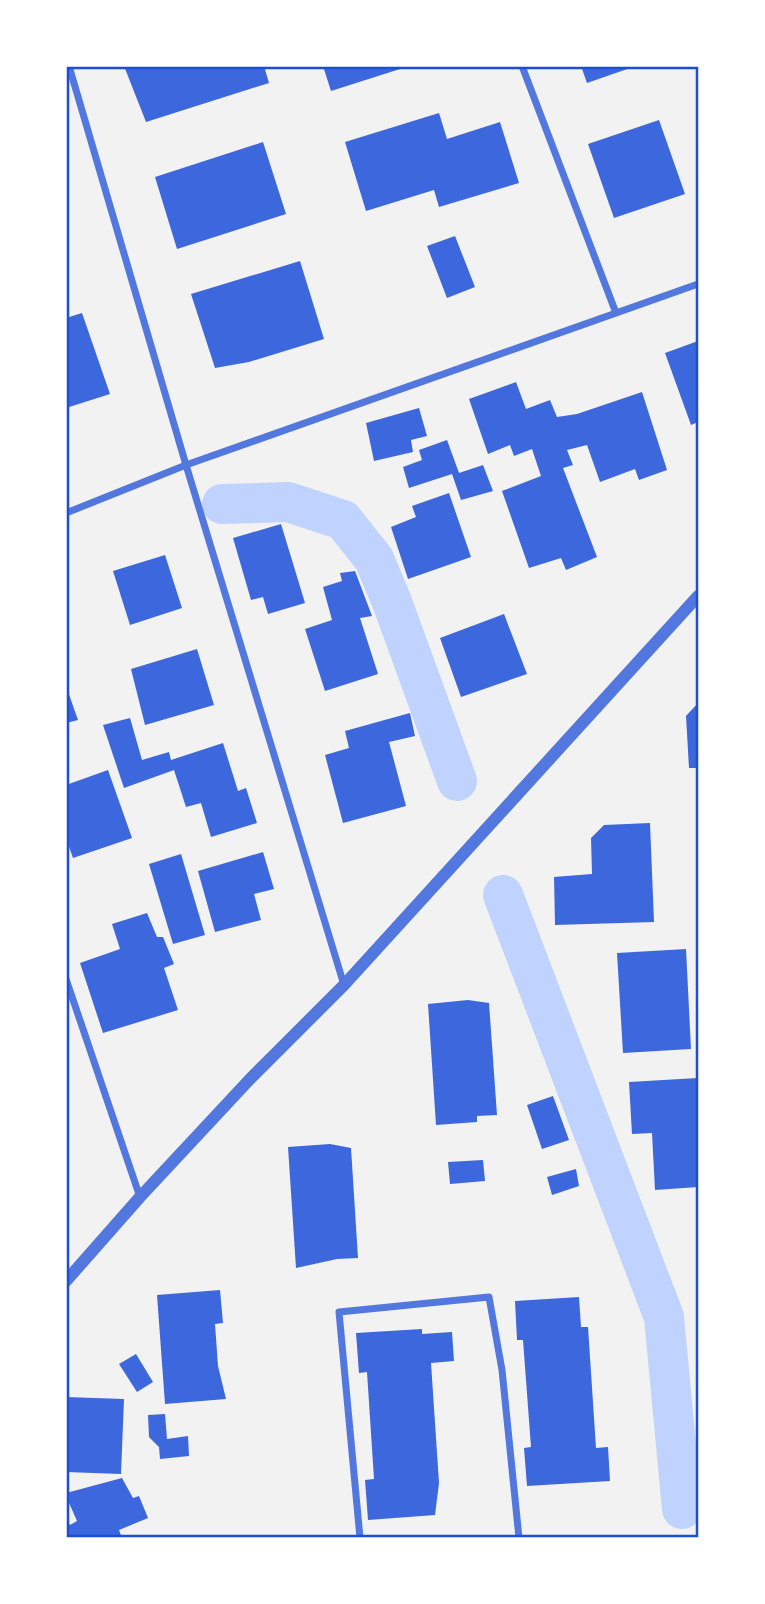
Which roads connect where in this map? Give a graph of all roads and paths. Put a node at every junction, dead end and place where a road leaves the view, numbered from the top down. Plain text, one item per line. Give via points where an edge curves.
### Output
1 (69, 66) edge
2 (522, 66) edge
3 (698, 284) edge
4 (616, 313) junction
5 (186, 465) junction
6 (66, 513) edge
7 (698, 596) edge
8 (66, 979) edge
9 (344, 985) junction
10 (140, 1197) junction
11 (66, 1281) edge
12 (360, 1538) edge
13 (519, 1538) edge

1 - 5 street
2 - 4 street
3 - 4 street
4 - 5 street
5 - 6 street
5 - 9 street
7 - 9 street
8 - 10 street
9 - 10 street
10 - 11 street
12 - 13 street via 339,1312 489,1297 502,1370

